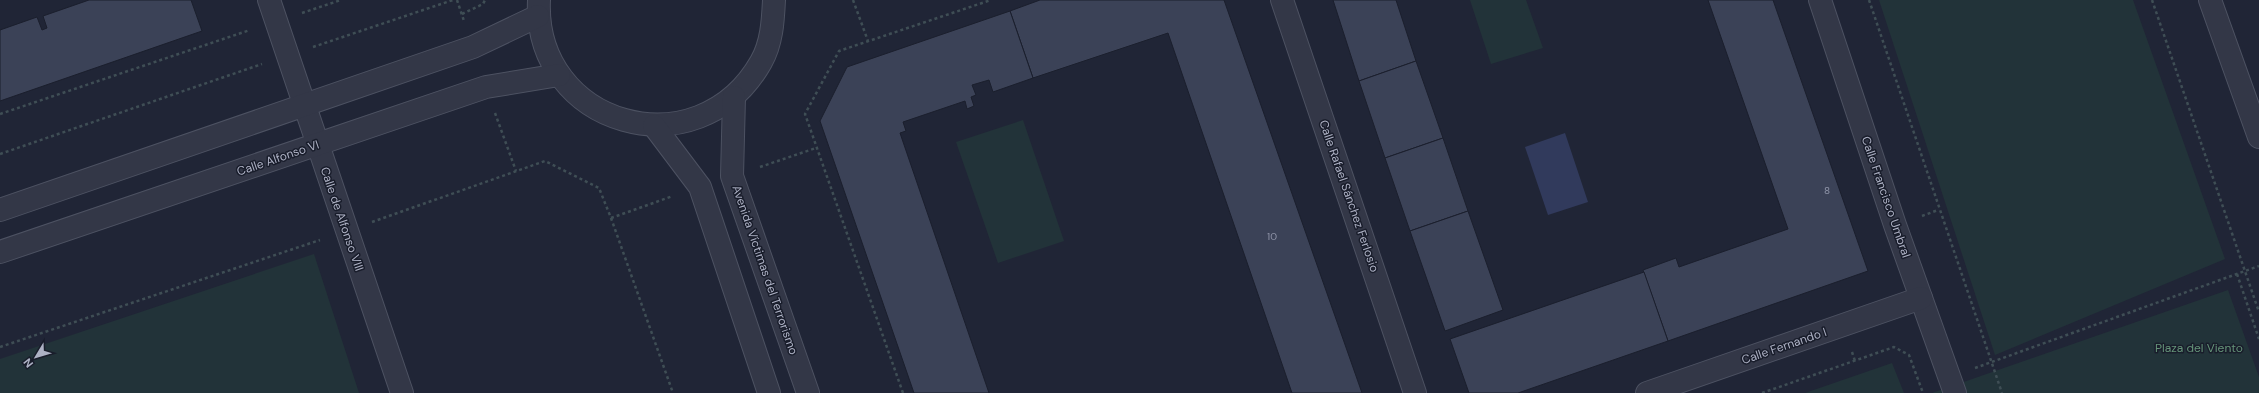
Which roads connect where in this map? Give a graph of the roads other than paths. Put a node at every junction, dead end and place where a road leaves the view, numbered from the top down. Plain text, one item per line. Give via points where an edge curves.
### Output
1 (269, 0) edge
2 (774, 0) edge
3 (1282, 0) edge
4 (1820, 0) edge
5 (2210, 0) edge
6 (539, 8) edge
7 (559, 75) junction
8 (734, 97) junction
9 (304, 106) junction
10 (654, 126) junction
11 (2259, 137) edge
12 (317, 145) junction
13 (0, 210) edge
14 (0, 252) edge
15 (1921, 298) junction
16 (1952, 385) edge
17 (402, 393) edge
18 (769, 393) edge
19 (808, 393) edge
20 (1415, 393) edge
21 (1647, 393) edge

1 - 9 street, Calle de Alfonso VIII
2 - 8 street via 772,28 762,61
3 - 20 street, Calle Rafael Sánchez Ferlosio
4 - 15 street, Calle Francisco Umbral
5 - 11 street
6 - 7 street via 545,48
6 - 9 street via 473,47
7 - 10 street via 588,104 627,122
7 - 12 street, Calle Alfonso VI via 486,87
8 - 10 street via 697,119
8 - 19 street, Avenida Víctimas del Terrorismo via 732,176
9 - 12 street, Calle de Alfonso VIII
9 - 13 street
10 - 18 street via 700,187
12 - 14 street, Calle Alfonso VI
12 - 17 street, Calle de Alfonso VIII
15 - 16 street, Calle Francisco Umbral
15 - 21 street, Calle Fernando I

